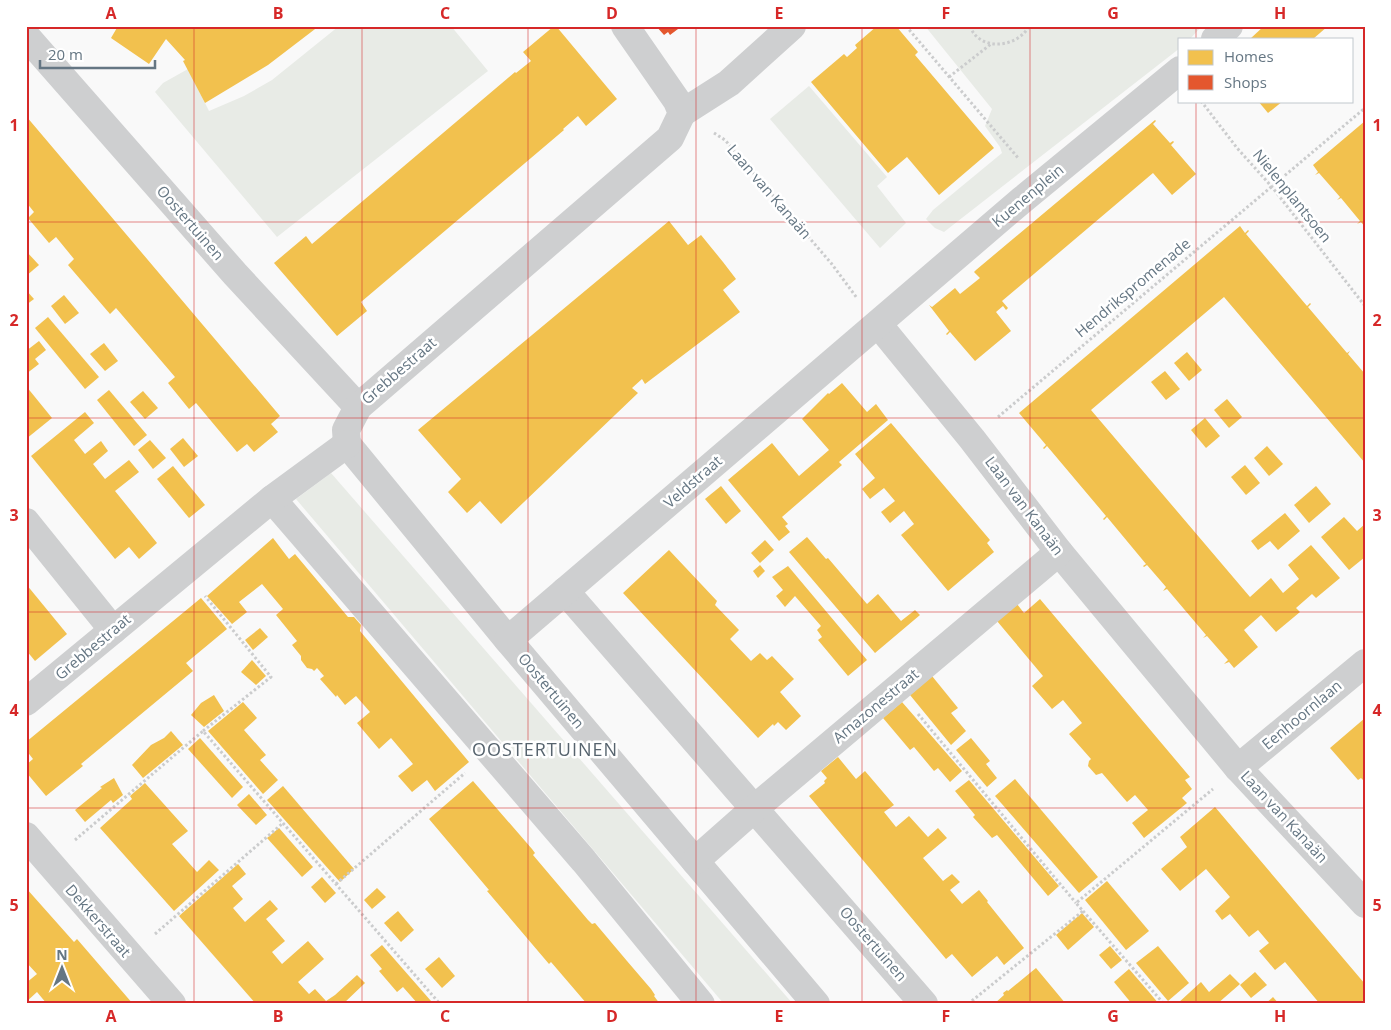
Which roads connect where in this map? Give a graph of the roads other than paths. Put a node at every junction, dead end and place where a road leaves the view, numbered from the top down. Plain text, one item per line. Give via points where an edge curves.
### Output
1 (625, 26) edge
2 (792, 26) edge
3 (1230, 26) edge
4 (26, 36) edge
5 (1216, 38) edge
6 (1178, 72) edge
7 (682, 113) junction
8 (878, 324) junction
9 (358, 407) junction
10 (347, 444) junction
11 (272, 499) junction
12 (26, 522) edge
13 (1059, 552) junction
14 (565, 591) junction
15 (113, 630) junction
16 (508, 640) junction
17 (1365, 663) edge
18 (26, 702) edge
19 (1238, 768) junction
20 (755, 808) junction
21 (26, 836) edge
22 (695, 862) junction
23 (1365, 904) edge
24 (172, 1004) edge
25 (701, 1004) edge
26 (816, 1004) edge
27 (924, 1004) edge

1 - 7 street
2 - 7 street via 729,83
3 - 5 street
4 - 9 street, Oostertuinen via 235,274
6 - 8 street, Kuenenplein
7 - 9 street, Grebbestraat via 670,138
8 - 13 street, Laan van Kanaän
8 - 14 street, Veldstraat
9 - 10 street, Grebbestraat via 346,430
10 - 11 street, Grebbestraat
10 - 16 street, Oostertuinen
11 - 15 street, Grebbestraat
11 - 25 street via 584,862
12 - 15 street
13 - 19 street, Laan van Kanaän
13 - 20 street, Amazonestraat
14 - 16 street, Veldstraat
14 - 20 street, Oostertuinen
15 - 18 street, Grebbestraat
16 - 22 street, Oostertuinen
17 - 19 street, Eenhoornlaan
19 - 23 street, Laan van Kanaän
20 - 22 street, Amazonestraat
20 - 27 street, Oostertuinen
21 - 24 street, Dekkerstraat
22 - 26 street, Oostertuinen

